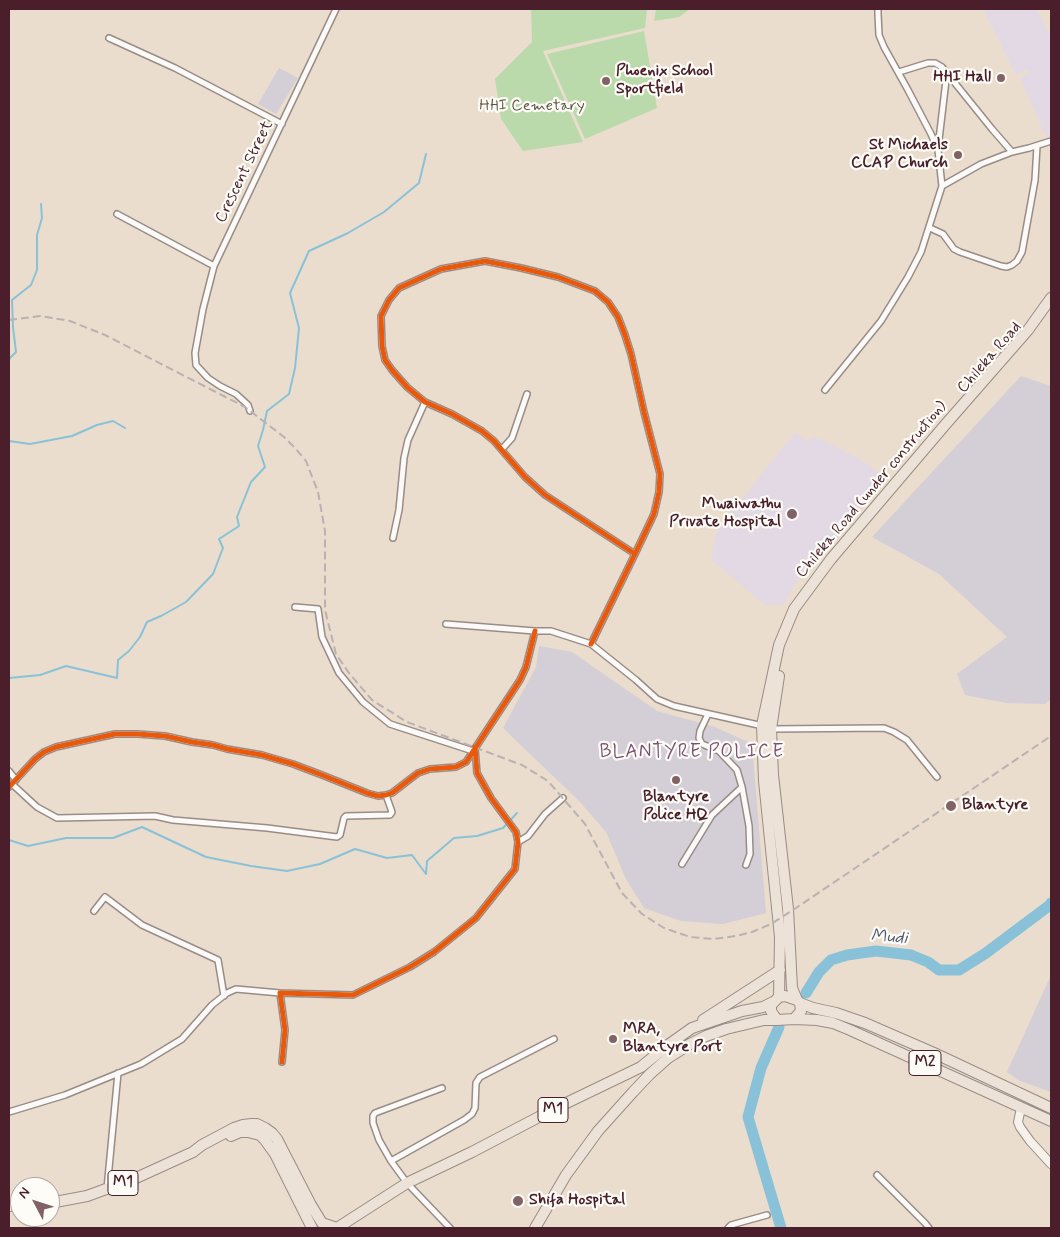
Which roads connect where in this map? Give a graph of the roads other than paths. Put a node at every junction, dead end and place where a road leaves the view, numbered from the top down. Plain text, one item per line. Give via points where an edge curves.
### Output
1 (336, 9) edge
2 (878, 9) edge
3 (109, 38) dead end
4 (947, 71) junction
5 (899, 72) junction
6 (282, 124) junction
7 (1051, 141) edge
8 (1037, 146) junction
9 (938, 150) junction
10 (1012, 152) junction
11 (942, 186) junction
12 (117, 214) dead end
13 (930, 228) junction
14 (214, 266) junction
15 (1051, 298) edge
16 (1051, 307) edge
17 (825, 390) dead end
18 (528, 394) dead end
19 (425, 402) junction
20 (250, 411) dead end
21 (502, 449) junction
22 (393, 538) dead end
23 (635, 554) junction
24 (295, 607) dead end
25 (446, 624) dead end
26 (535, 631) junction
27 (591, 644) junction
28 (708, 714) junction
29 (766, 727) junction
30 (474, 749) junction
31 (9, 771) edge
32 (937, 778) dead end
33 (12, 783) edge
34 (742, 787) junction
35 (386, 795) junction
36 (563, 798) dead end
37 (518, 842) junction
38 (682, 864) dead end
39 (746, 866) dead end
40 (94, 911) dead end
41 (780, 970) junction
42 (280, 993) junction
43 (224, 996) junction
44 (776, 1000) junction
45 (799, 1001) junction
46 (794, 1019) junction
47 (777, 1020) junction
48 (692, 1028) junction
49 (554, 1039) dead end
50 (282, 1062) dead end
51 (118, 1073) junction
52 (442, 1088) dead end
53 (1022, 1108) junction
54 (1051, 1108) edge
55 (9, 1112) edge
56 (1051, 1121) edge
57 (193, 1152) junction
58 (391, 1161) junction
59 (1051, 1164) edge
60 (877, 1175) dead end
61 (408, 1183) junction
62 (106, 1190) junction
63 (60, 1201) edge
64 (767, 1215) dead end
65 (312, 1228) edge
66 (337, 1228) edge
67 (450, 1228) edge
68 (535, 1228) edge
69 (728, 1228) edge
70 (929, 1228) edge

1 - 6 street, Crescent Street
2 - 5 street via 879,35
3 - 6 street
4 - 5 street via 935,63 928,63
4 - 9 street
4 - 10 street
5 - 9 street
6 - 14 street, Crescent Street
7 - 8 street
8 - 10 street
8 - 13 street via 1035,180 1022,252 1012,266 1001,266 960,252 943,234
9 - 11 street
10 - 11 street via 981,164
11 - 13 street
12 - 14 street
13 - 17 street via 908,277 881,321
14 - 20 street, Crescent Street via 203,309 196,365 208,378 236,394
15 - 29 highway, Chileka Road (under construction) via 1028,330 831,559 794,609 779,645
16 - 29 highway, Chileka Road via 806,600 783,649
18 - 21 street via 512,438
19 - 21 street via 482,431
19 - 22 street via 408,440
19 - 23 street via 407,387 385,360 382,316 399,288 441,269 485,261 558,277 595,291 608,302 625,335 660,474 654,514
21 - 23 street via 545,495
23 - 27 street
24 - 30 street via 318,609 322,637 339,673 364,702 390,724
25 - 26 street
26 - 27 street via 551,631
26 - 30 street via 520,680
27 - 28 street via 657,699
28 - 29 street
28 - 34 street via 699,738 702,744 719,751 737,770
29 - 32 street via 884,728 906,740
29 - 41 highway via 764,782 780,937
29 - 45 highway via 788,909 792,988
30 - 35 street via 461,765 418,773
30 - 37 street via 477,773 516,832
31 - 33 street
33 - 35 street via 35,759 56,747 114,734 137,734 165,736 262,755 367,793
33 - 35 street via 37,807 57,818 155,816 337,837 346,816 390,815 392,812
34 - 38 street via 712,815
34 - 39 street via 749,826 750,854
36 - 37 street via 528,836
37 - 42 street via 515,868 476,918 426,957 353,995
40 - 43 street via 105,898 142,925 218,960
41 - 44 highway
41 - 48 highway
42 - 43 street via 236,989
42 - 50 street via 285,1030
43 - 51 street via 182,1039 141,1064
44 - 45 highway via 790,997
44 - 47 highway via 771,1005 771,1012
44 - 48 highway, M1 via 763,1007
45 - 46 highway via 801,1012
45 - 54 highway, M2 via 866,1023
46 - 47 highway
46 - 53 highway, M2 via 833,1023
47 - 68 highway via 726,1028 706,1036 678,1051 650,1074 598,1131 566,1175
48 - 61 highway, M1 via 641,1067
49 - 58 street via 480,1078 476,1083 472,1114
51 - 55 street via 65,1095
51 - 62 street
52 - 58 street via 375,1113 373,1122
53 - 56 highway, M2
53 - 59 street via 1018,1116 1020,1127
57 - 62 highway, M1
57 - 65 highway, M1 via 240,1132 260,1136 275,1154
57 - 66 highway, M1 via 234,1128 252,1124 265,1128 277,1139 322,1223
58 - 61 street
60 - 70 street
61 - 66 highway, M1
61 - 67 street
62 - 63 highway, M1
64 - 69 street

